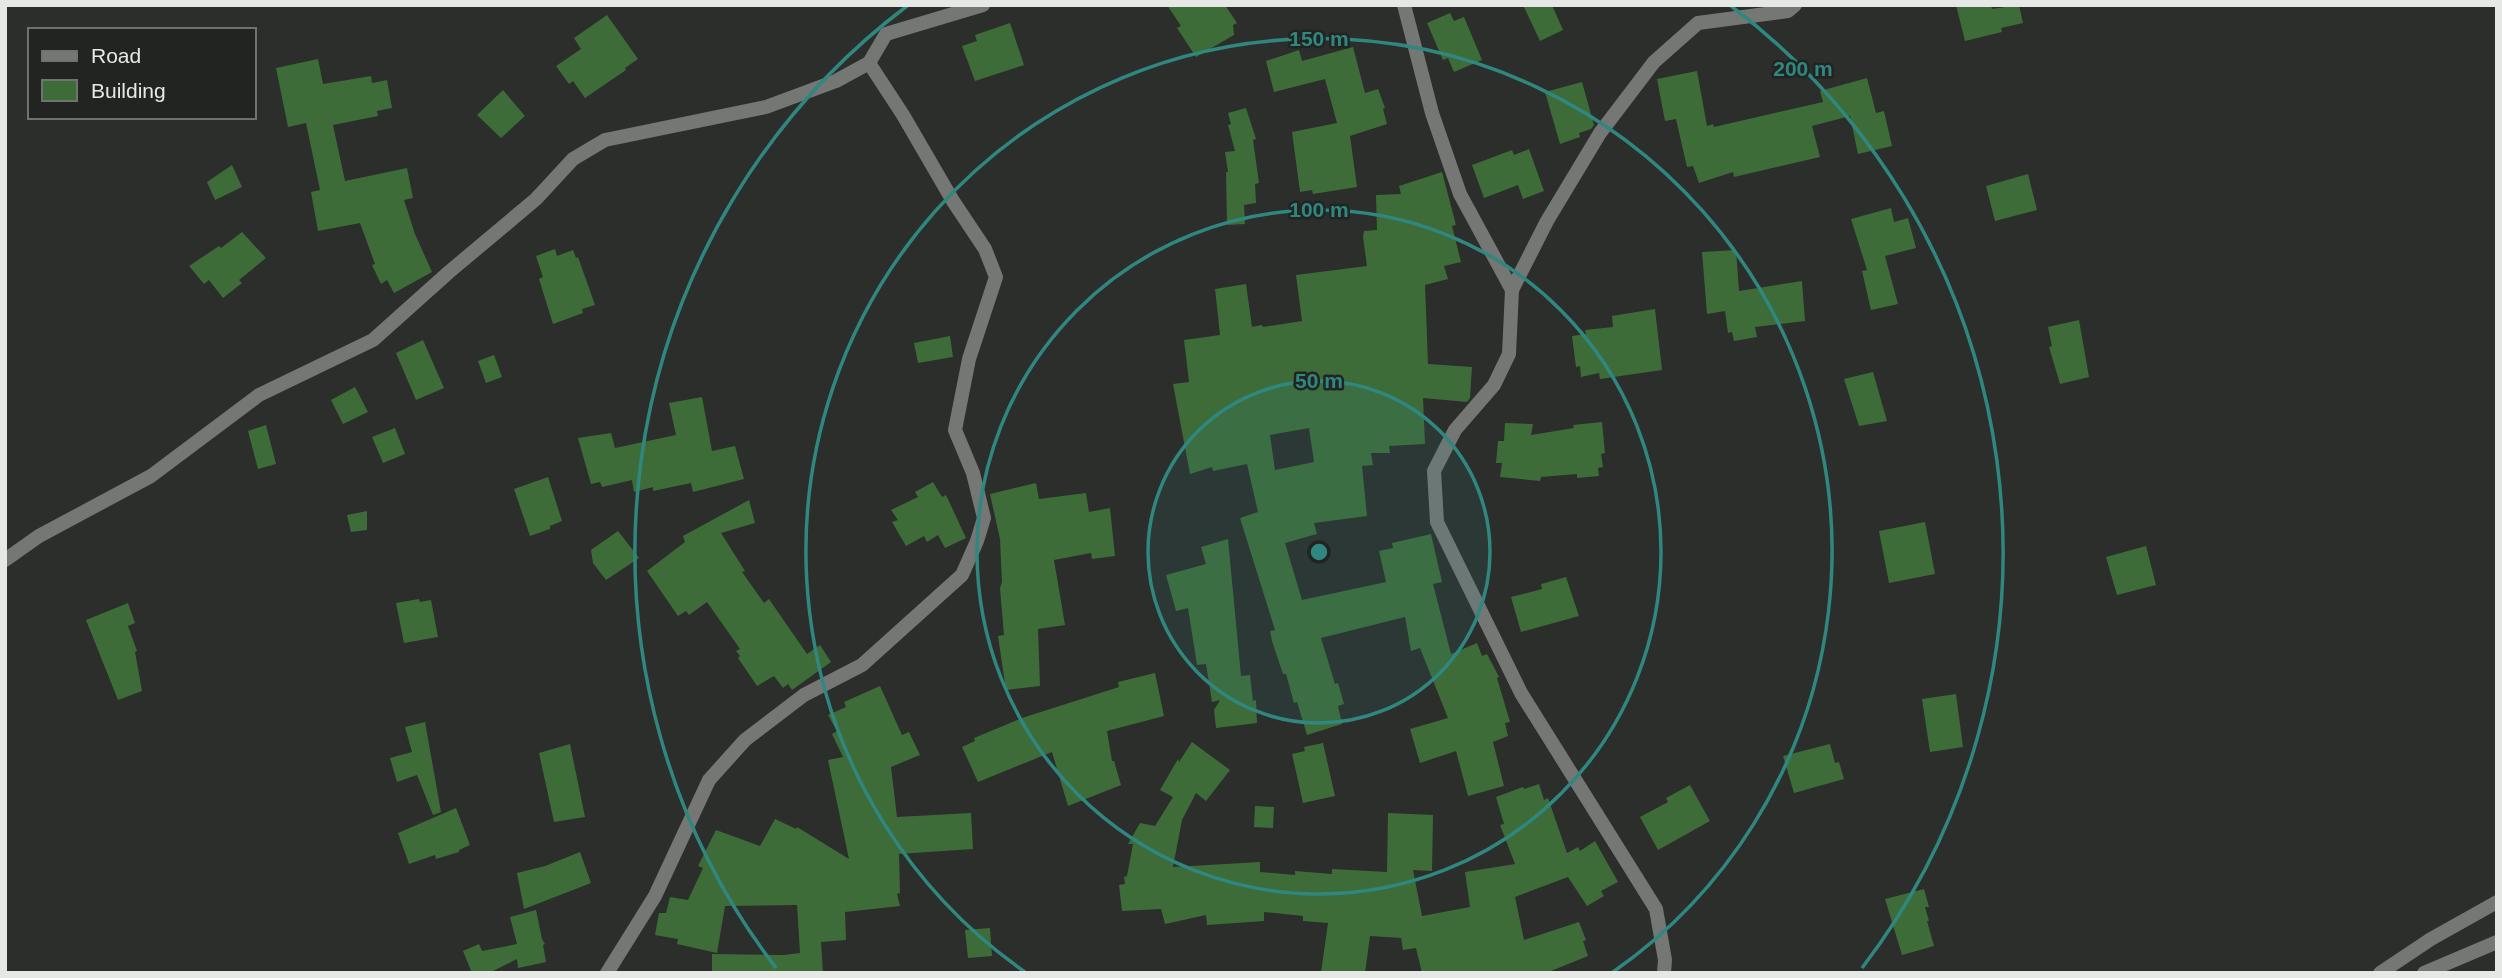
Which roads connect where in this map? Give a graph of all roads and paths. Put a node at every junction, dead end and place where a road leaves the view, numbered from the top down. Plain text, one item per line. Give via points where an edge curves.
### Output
1 (983, 5) edge
2 (1404, 5) edge
3 (1795, 5) edge
4 (869, 63) junction
5 (1512, 290) junction
6 (5, 560) edge
7 (2497, 902) edge
8 (2497, 942) edge
9 (607, 973) edge
10 (1664, 973) edge
11 (2380, 973) edge
12 (2424, 973) edge

1 - 4 street via 886,34
2 - 5 street via 1432,113 1460,194
3 - 5 street via 1788,11 1698,23 1654,62 1600,132
4 - 6 street via 836,81 766,107 605,140 573,159 536,200 373,340 259,395 151,476 39,536
4 - 9 street via 985,249 996,277 969,359 955,430 973,473 984,518 962,575 862,665 804,695 745,740 709,780 655,896
5 - 10 street via 1509,354 1494,385 1455,430 1434,471 1437,522 1521,693 1656,909
7 - 11 street
8 - 12 street

